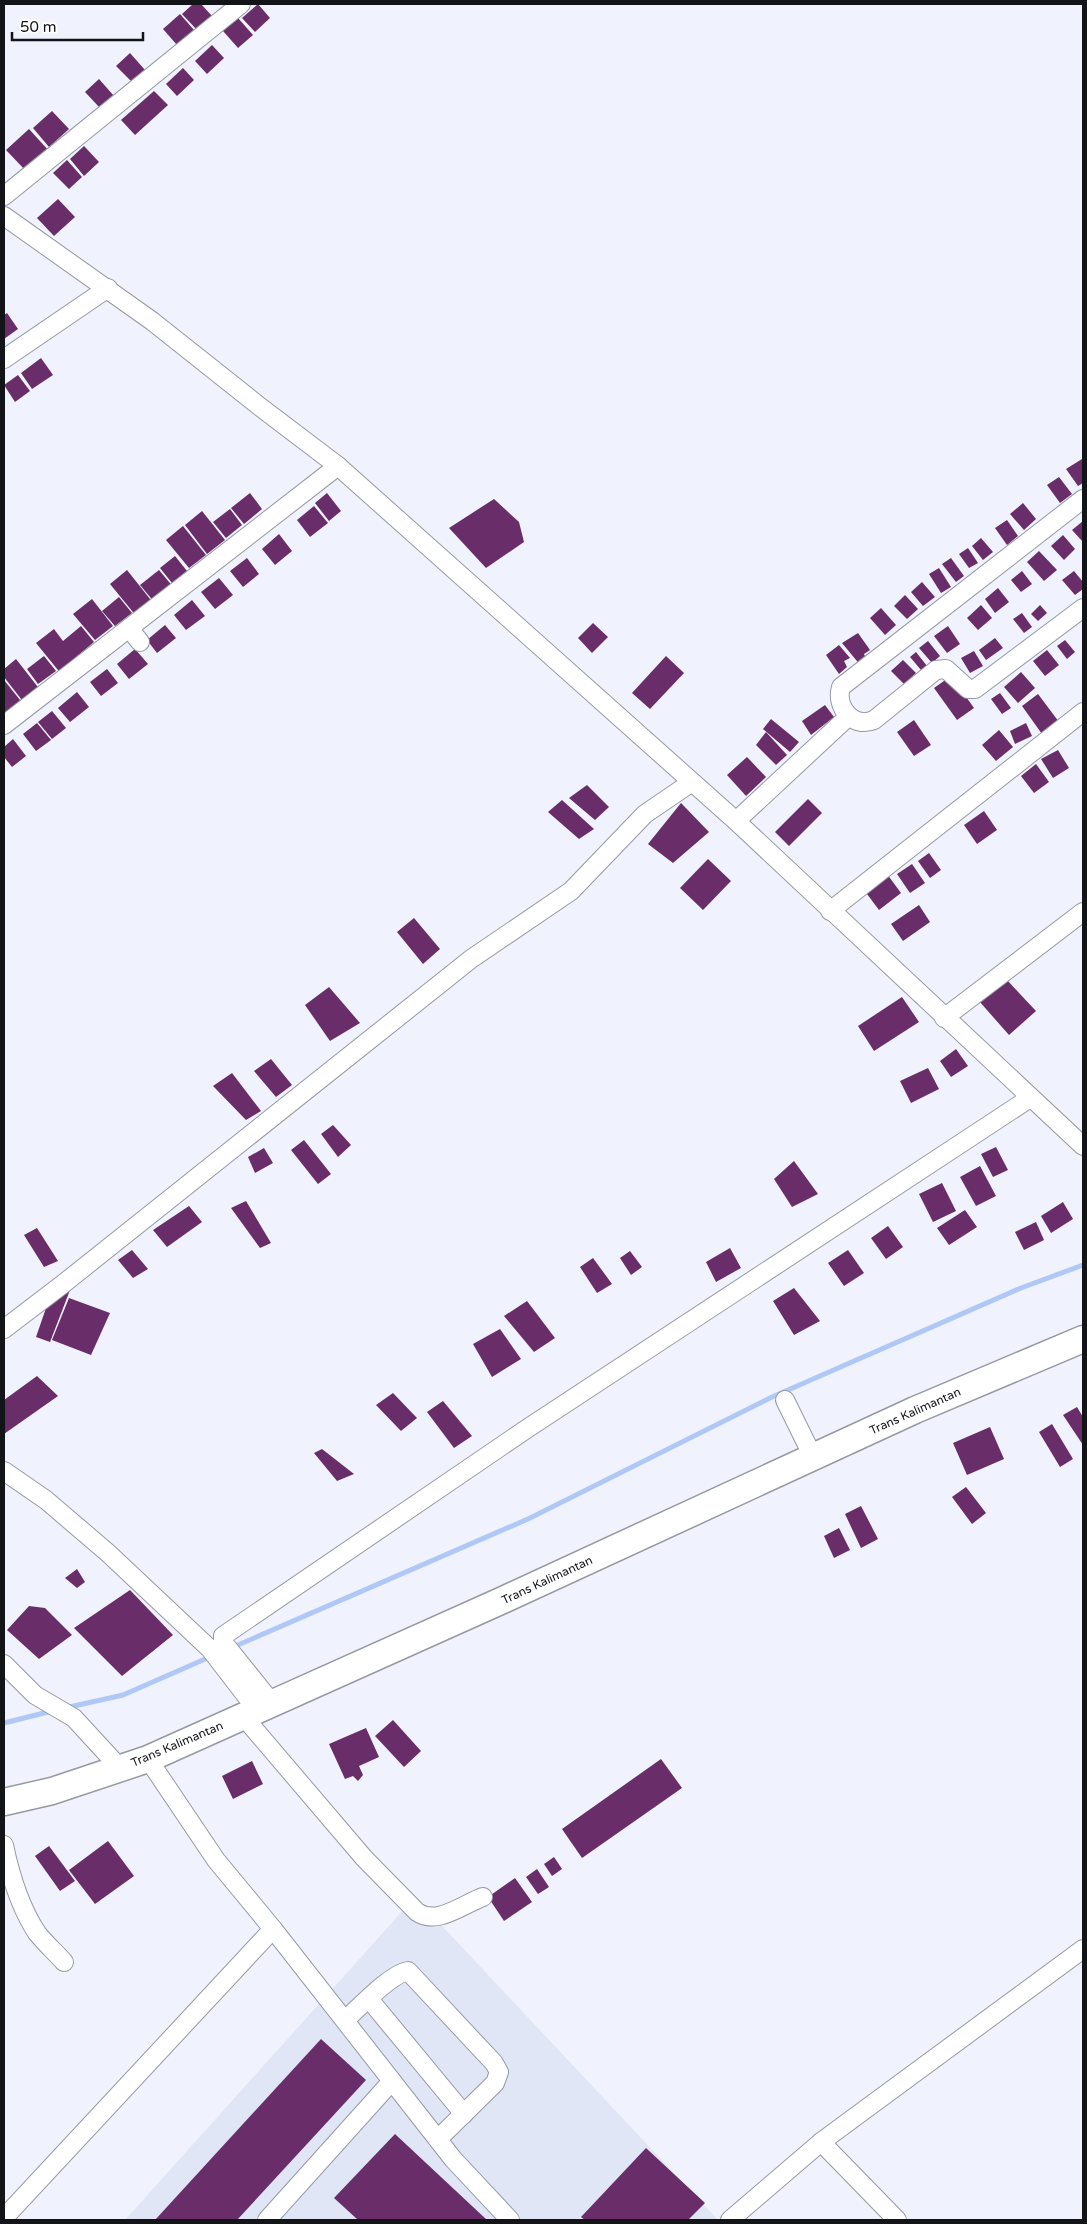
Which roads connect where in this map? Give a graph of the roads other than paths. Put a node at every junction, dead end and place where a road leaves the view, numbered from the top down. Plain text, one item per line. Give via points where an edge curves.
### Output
1 (241, 4) edge
2 (4, 196) edge
3 (8, 224) edge
4 (108, 288) junction
5 (4, 359) edge
6 (338, 466) junction
7 (1083, 499) edge
8 (1083, 608) edge
9 (129, 628) junction
10 (140, 642) dead end
11 (1083, 712) edge
12 (849, 716) junction
13 (4, 725) edge
14 (692, 782) junction
15 (736, 821) junction
16 (830, 911) junction
17 (1083, 912) edge
18 (944, 1018) junction
19 (1030, 1098) junction
20 (1083, 1146) edge
21 (4, 1329) edge
22 (1083, 1339) edge
23 (785, 1400) dead end
24 (813, 1457) junction
25 (4, 1471) edge
26 (222, 1653) junction
27 (4, 1664) edge
28 (257, 1709) junction
29 (148, 1759) junction
30 (120, 1768) junction
31 (4, 1802) edge
32 (4, 1845) edge
33 (483, 1897) dead end
34 (273, 1928) junction
35 (1083, 1948) edge
36 (64, 1962) dead end
37 (369, 1999) junction
38 (345, 2020) junction
39 (392, 2081) junction
40 (464, 2114) junction
41 (438, 2139) junction
42 (821, 2142) junction
43 (4, 2218) edge
44 (267, 2220) edge
45 (510, 2220) edge
46 (730, 2220) edge
47 (897, 2220) edge

1 - 2 street
3 - 4 street
4 - 5 street
4 - 6 street
6 - 9 street
6 - 14 street
7 - 12 street via 841,687 840,701
8 - 12 street via 975,689 968,689 946,669 936,670 874,720 858,722
9 - 10 street
9 - 13 street
11 - 16 street
12 - 15 street
14 - 15 street
14 - 21 street via 645,814 571,891 471,959
15 - 16 street
16 - 18 street
17 - 18 street
18 - 19 street
19 - 20 street
19 - 26 street via 525,1430 227,1632 222,1639
22 - 24 highway, Trans Kalimantan
23 - 24 street
24 - 28 highway, Trans Kalimantan
25 - 26 street via 46,1500
26 - 28 street
27 - 30 street via 35,1695 74,1718
28 - 29 highway, Trans Kalimantan
28 - 33 street via 364,1858 417,1912 424,1917 439,1916
29 - 30 highway, Trans Kalimantan
29 - 34 street via 216,1860
30 - 31 highway, Trans Kalimantan via 52,1791
32 - 36 street via 8,1866 37,1933
34 - 38 street
34 - 43 street
35 - 42 street
37 - 38 street
37 - 40 street
37 - 40 street via 402,1972 408,1971 494,2063 499,2077
38 - 39 street
39 - 41 street
39 - 44 street
40 - 41 street
41 - 45 street
42 - 46 street
42 - 47 street

